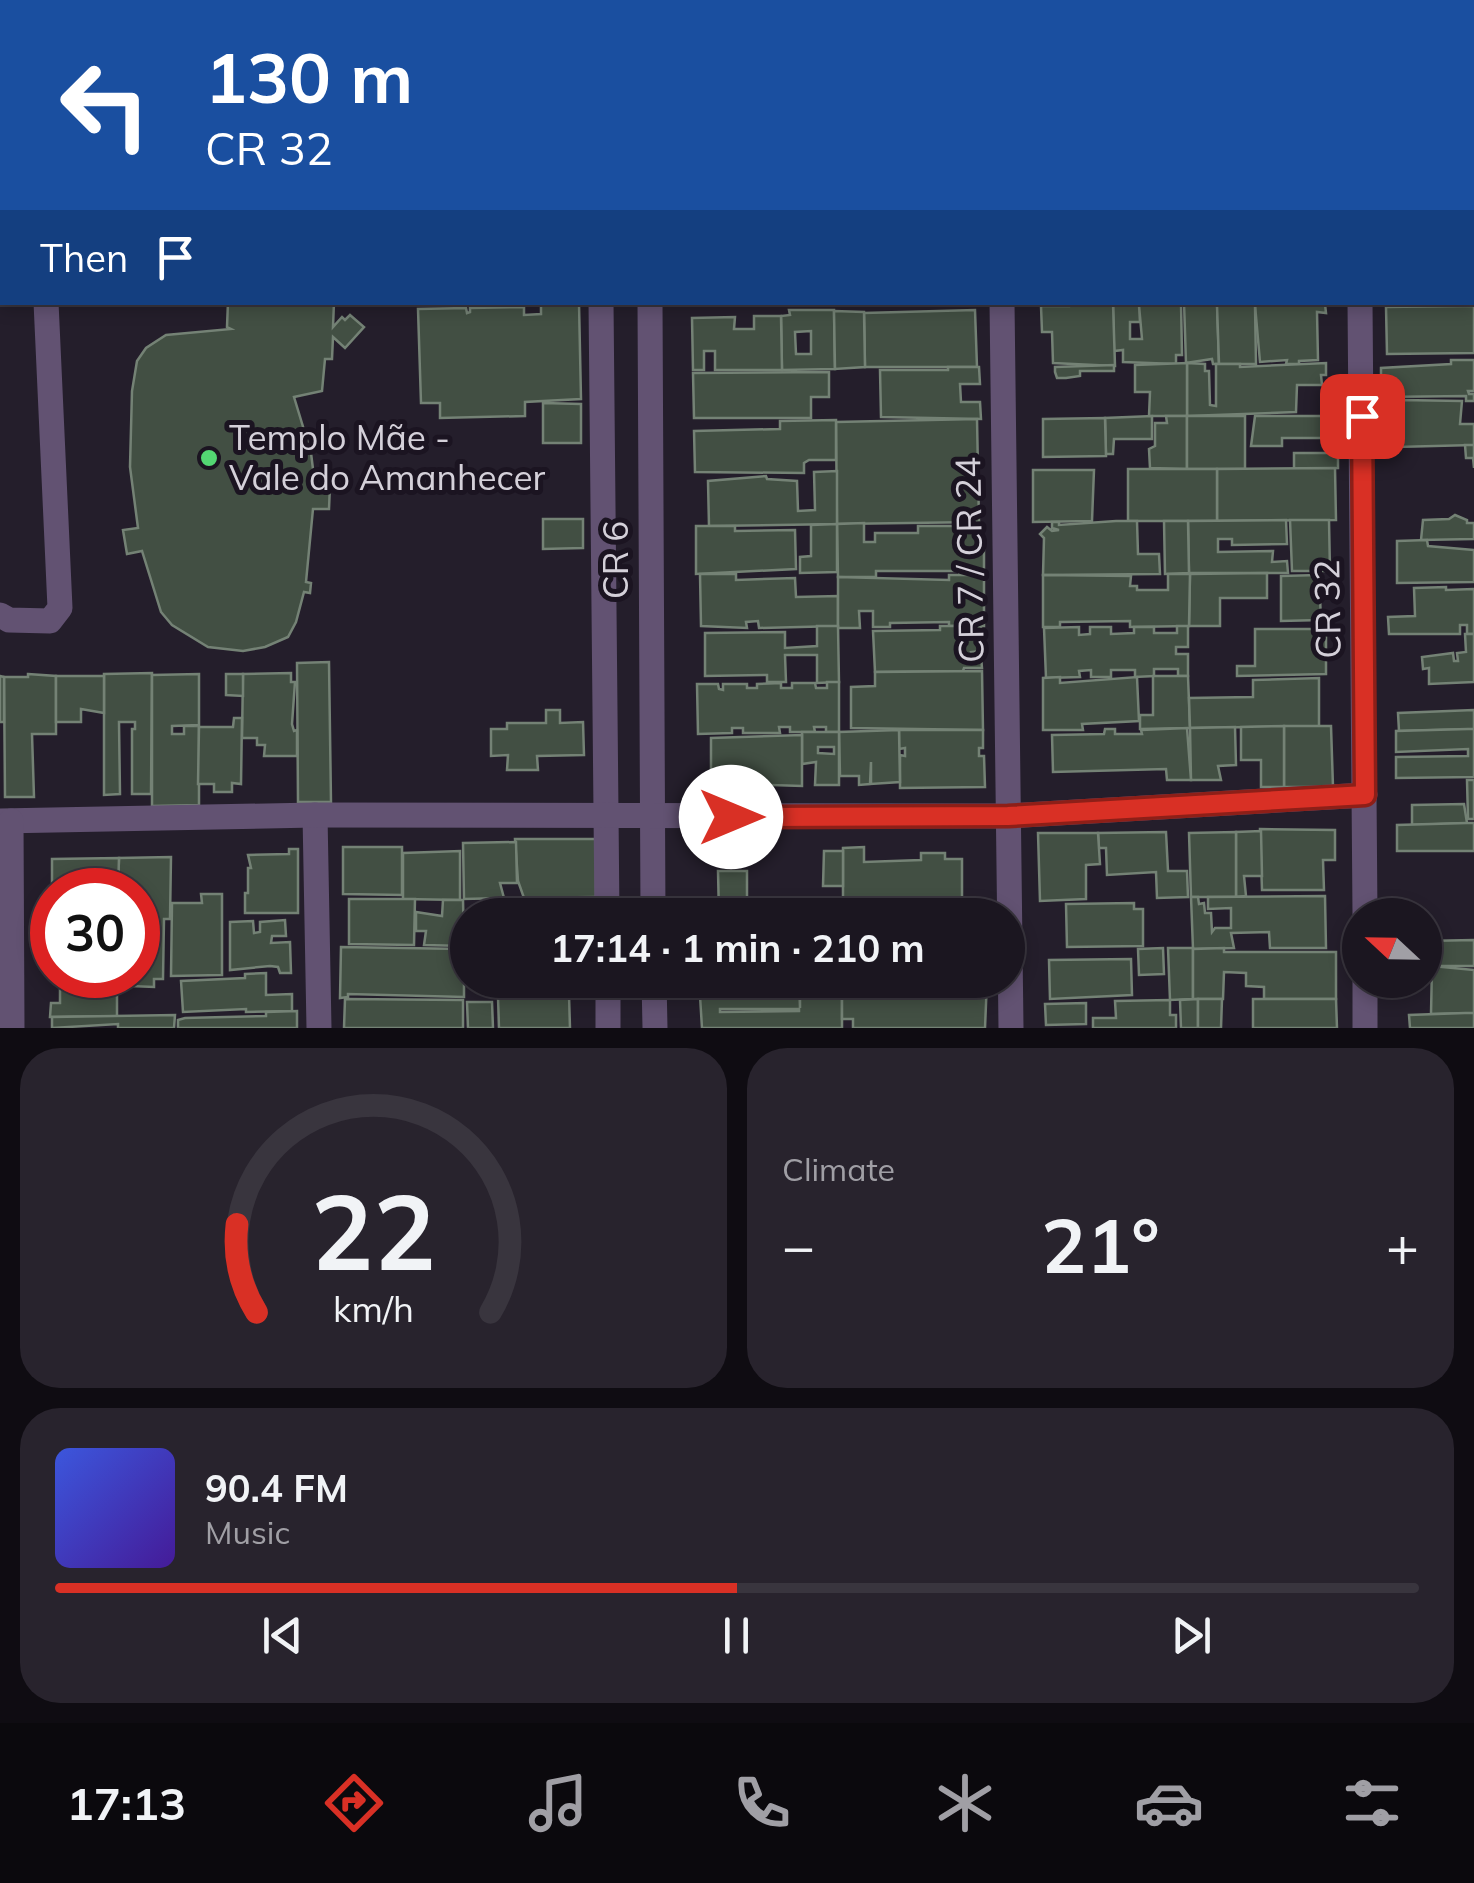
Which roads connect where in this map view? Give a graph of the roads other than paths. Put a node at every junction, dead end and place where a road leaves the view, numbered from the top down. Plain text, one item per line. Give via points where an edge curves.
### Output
1 (46, 305) edge
2 (600, 305) edge
3 (650, 305) edge
4 (1002, 305) edge
5 (1360, 305) edge
6 (0, 615) edge
7 (1365, 795) junction
8 (315, 815) junction
9 (606, 815) junction
10 (1008, 816) junction
11 (652, 818) junction
12 (6, 821) edge
13 (607, 898) edge
14 (653, 898) edge
15 (1365, 898) edge
16 (608, 998) edge
17 (654, 998) edge
18 (1365, 998) edge
19 (12, 1028) edge
20 (319, 1028) edge
21 (608, 1028) edge
22 (655, 1028) edge
23 (1011, 1028) edge
24 (1366, 1028) edge

1 - 6 street via 60,608 50,620
2 - 9 street
3 - 11 street, CR 6
4 - 10 street, CR 7 / CR 24
5 - 7 street, CR 32
7 - 10 street
7 - 15 street, CR 32
8 - 9 street
8 - 12 street
8 - 20 street
9 - 11 street
9 - 13 street
10 - 11 street
10 - 23 street, CR 7 / CR 24
11 - 14 street, CR 6
12 - 19 street
16 - 21 street
17 - 22 street
18 - 24 street

